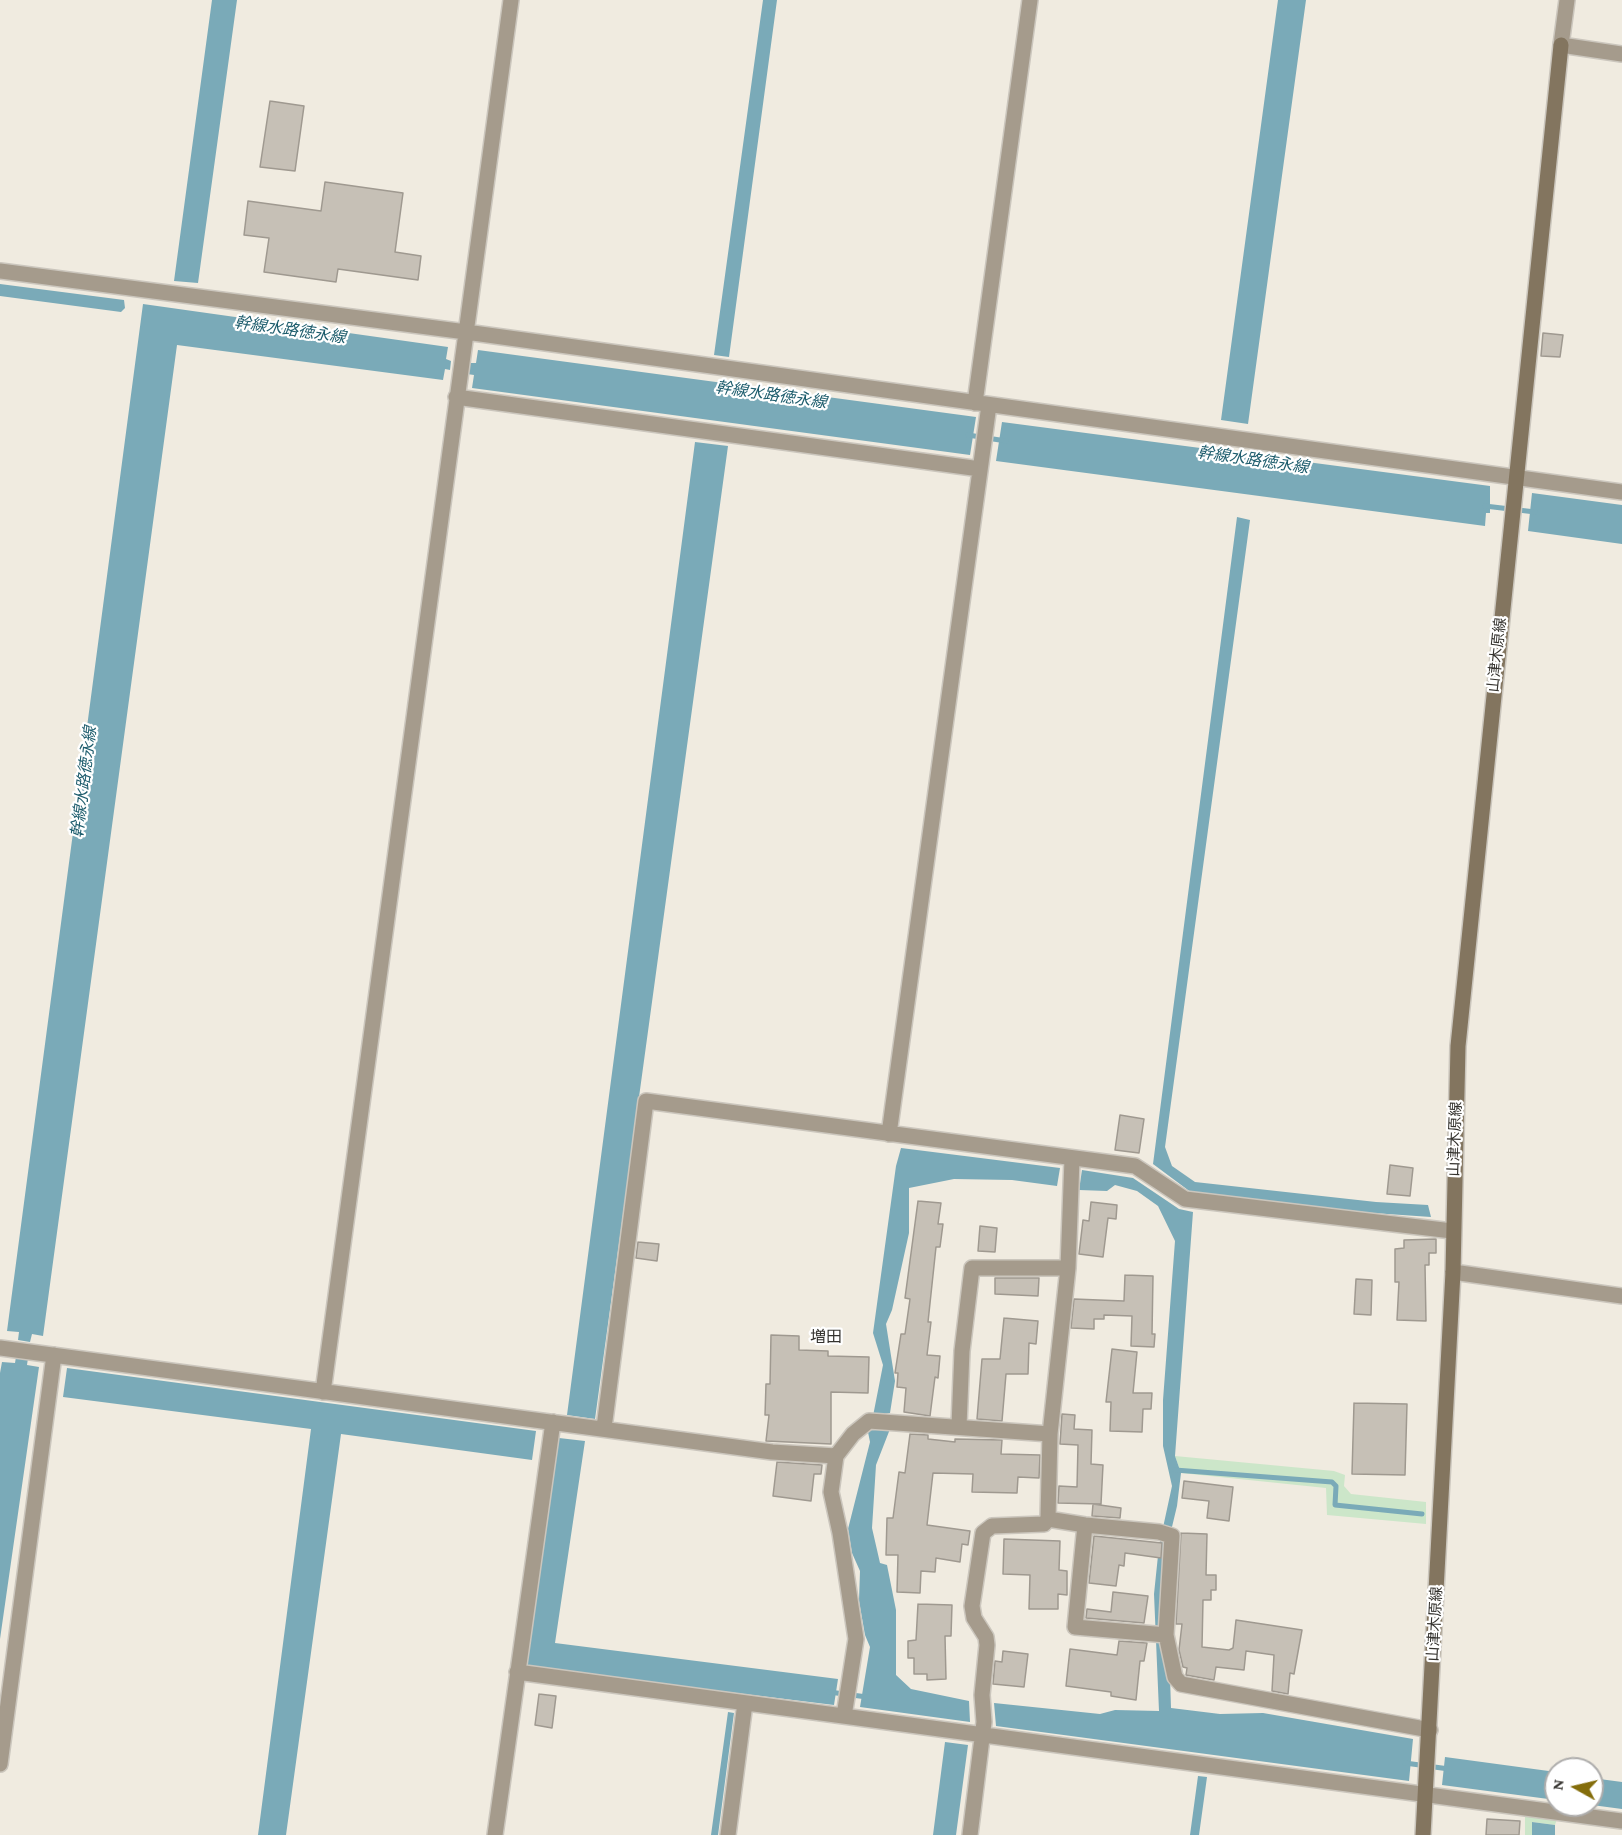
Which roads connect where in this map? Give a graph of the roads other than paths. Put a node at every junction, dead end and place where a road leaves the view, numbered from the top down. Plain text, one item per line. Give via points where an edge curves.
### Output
1 (511, 0) edge
2 (1030, 0) edge
3 (1567, 0) edge
4 (1561, 45) junction
5 (1622, 54) edge
6 (0, 271) edge
7 (466, 332) junction
8 (456, 396) junction
9 (982, 404) junction
10 (980, 469) junction
11 (1515, 477) junction
12 (1622, 492) edge
13 (890, 1134) junction
14 (1072, 1159) junction
15 (1452, 1231) junction
16 (1068, 1268) junction
17 (1453, 1272) junction
18 (1622, 1296) edge
19 (6, 1349) edge
20 (54, 1355) junction
21 (323, 1392) junction
22 (553, 1422) junction
23 (959, 1426) junction
24 (604, 1428) junction
25 (1050, 1434) junction
26 (836, 1456) junction
27 (1048, 1519) junction
28 (1085, 1525) junction
29 (1166, 1635) junction
30 (517, 1672) junction
31 (745, 1703) junction
32 (846, 1708) junction
33 (1430, 1730) junction
34 (983, 1735) junction
35 (0, 1764) edge
36 (1426, 1794) junction
37 (1622, 1821) edge
38 (495, 1835) edge
39 (728, 1835) edge
40 (970, 1835) edge
41 (1423, 1835) edge

1 - 7 street
2 - 9 street
3 - 4 street
4 - 5 street
4 - 11 street, 山津木原線
6 - 7 street
7 - 8 street
7 - 9 street
8 - 10 street
8 - 21 street
9 - 10 street via 986,426
9 - 11 street
10 - 13 street
11 - 12 street
11 - 15 street, 山津木原線 via 1459,1034
13 - 14 street
13 - 24 street via 646,1101
14 - 15 street via 1135,1166 1185,1199
14 - 16 street
15 - 17 street, 山津木原線
16 - 23 street via 972,1268 962,1351
16 - 25 street
17 - 18 street
17 - 33 street, 山津木原線
19 - 20 street
20 - 21 street
20 - 35 street
21 - 22 street
22 - 24 street
22 - 30 street
23 - 25 street
23 - 26 street via 869,1421
24 - 26 street via 772,1452
25 - 27 street
26 - 32 street via 831,1492 856,1639
27 - 28 street
27 - 34 street via 1044,1524 992,1526 983,1533 972,1606 987,1645
28 - 29 street via 1165,1534
28 - 29 street via 1075,1627
29 - 33 street via 1181,1684
30 - 31 street
30 - 38 street
31 - 32 street
31 - 39 street
32 - 34 street
33 - 36 street, 山津木原線
34 - 36 street
34 - 40 street
36 - 37 street
36 - 41 street, 山津木原線

